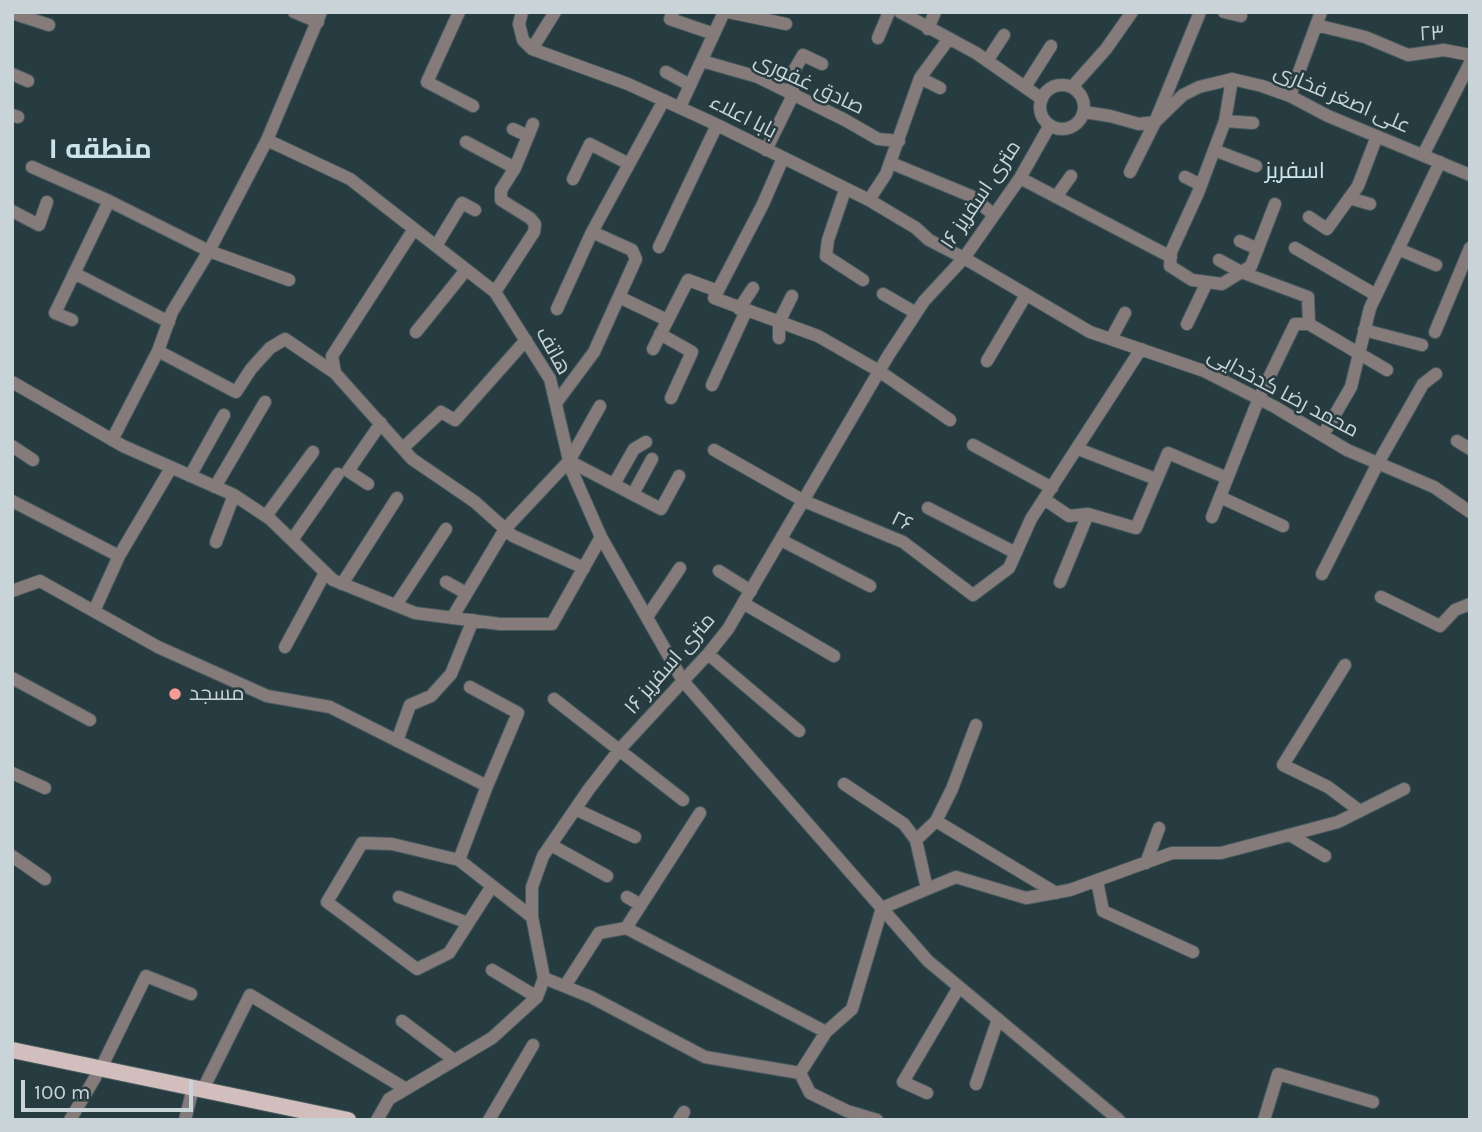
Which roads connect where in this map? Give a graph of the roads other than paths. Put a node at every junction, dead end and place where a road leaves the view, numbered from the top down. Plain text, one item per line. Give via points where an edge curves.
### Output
1 (294, 12) edge
2 (459, 12) edge
3 (522, 12) edge
4 (555, 12) edge
5 (673, 12) edge
6 (726, 12) edge
7 (888, 12) edge
8 (900, 12) edge
9 (935, 12) edge
10 (1200, 12) edge
11 (1224, 12) edge
12 (1321, 12) edge
13 (12, 13) edge
14 (1130, 13) edge
15 (1241, 16) dead end
16 (320, 17) edge
17 (786, 24) dead end
18 (49, 25) dead end
19 (1316, 25) junction
20 (928, 29) junction
21 (714, 34) junction
22 (1004, 35) dead end
23 (878, 38) dead end
24 (948, 40) junction
25 (1051, 46) dead end
26 (532, 48) junction
27 (1470, 55) edge
28 (702, 61) junction
29 (987, 61) junction
30 (1470, 63) edge
31 (822, 64) dead end
32 (666, 72) dead end
33 (12, 74) edge
34 (920, 78) junction
35 (1232, 79) junction
36 (28, 81) dead end
37 (690, 85) junction
38 (1025, 87) junction
39 (1072, 87) junction
40 (940, 88) dead end
41 (793, 95) junction
42 (1290, 96) junction
43 (1042, 99) junction
44 (664, 100) junction
45 (473, 106) dead end
46 (680, 107) junction
47 (1084, 112) junction
48 (1225, 121) junction
49 (1155, 122) junction
50 (1253, 123) dead end
51 (717, 125) junction
52 (1050, 125) junction
53 (513, 129) dead end
54 (1377, 136) junction
55 (267, 140) junction
56 (899, 141) junction
57 (467, 142) dead end
58 (766, 150) junction
59 (1214, 150) junction
60 (1423, 155) junction
61 (783, 159) junction
62 (1440, 162) junction
63 (891, 163) junction
64 (629, 164) junction
65 (1256, 166) dead end
66 (32, 167) dead end
67 (515, 168) junction
68 (1130, 172) dead end
69 (1470, 175) edge
70 (1071, 176) dead end
71 (1185, 177) dead end
72 (1020, 178) junction
73 (573, 179) dead end
74 (1201, 185) junction
75 (845, 190) junction
76 (1056, 197) junction
77 (1349, 198) junction
78 (869, 200) junction
79 (109, 201) junction
80 (47, 202) dead end
81 (1275, 204) dead end
82 (1370, 204) dead end
83 (475, 210) dead end
84 (12, 211) edge
85 (994, 215) junction
86 (1309, 217) dead end
87 (414, 229) junction
88 (592, 232) junction
89 (1240, 241) dead end
90 (436, 246) junction
91 (659, 247) dead end
92 (1295, 248) dead end
93 (1470, 248) edge
94 (1258, 249) junction
95 (1398, 249) junction
96 (209, 251) junction
97 (1171, 257) junction
98 (964, 258) junction
99 (1219, 260) dead end
100 (1436, 265) dead end
101 (466, 270) junction
102 (1241, 272) junction
103 (74, 273) junction
104 (863, 279) dead end
105 (289, 280) dead end
106 (1207, 282) junction
107 (753, 288) dead end
108 (718, 290) junction
109 (495, 292) junction
110 (883, 294) dead end
111 (1026, 295) junction
112 (1376, 295) junction
113 (792, 296) dead end
114 (619, 297) junction
115 (557, 309) dead end
116 (743, 310) junction
117 (916, 313) junction
118 (1125, 313) dead end
119 (72, 320) dead end
120 (667, 320) junction
121 (169, 322) junction
122 (779, 322) junction
123 (1187, 324) dead end
124 (1309, 324) junction
125 (1364, 330) junction
126 (416, 332) dead end
127 (1435, 332) dead end
128 (660, 334) junction
129 (779, 338) dead end
130 (1111, 339) junction
131 (526, 340) junction
132 (1422, 345) dead end
133 (653, 349) dead end
134 (1141, 349) junction
135 (158, 351) junction
136 (1359, 352) junction
137 (987, 360) dead end
138 (1387, 370) dead end
139 (879, 371) junction
140 (335, 373) junction
141 (1436, 374) dead end
142 (12, 382) edge
143 (712, 385) dead end
144 (671, 398) dead end
145 (1259, 398) junction
146 (265, 402) dead end
147 (556, 402) junction
148 (600, 407) dead end
149 (225, 415) dead end
150 (950, 420) dead end
151 (381, 423) junction
152 (1323, 435) junction
153 (112, 440) junction
154 (1457, 441) dead end
155 (646, 442) dead end
156 (974, 445) dead end
157 (12, 446) edge
158 (403, 449) junction
159 (1078, 449) junction
160 (1470, 449) edge
161 (714, 450) dead end
162 (313, 452) dead end
163 (652, 459) dead end
164 (33, 460) dead end
165 (569, 461) junction
166 (1378, 463) junction
167 (171, 468) junction
168 (338, 474) dead end
169 (190, 476) junction
170 (679, 476) dead end
171 (1227, 478) junction
172 (1156, 479) junction
173 (368, 484) dead end
174 (614, 484) junction
175 (215, 487) junction
176 (1052, 488) junction
177 (633, 494) junction
178 (234, 495) junction
179 (1220, 497) junction
180 (397, 498) dead end
181 (1044, 499) junction
182 (12, 500) edge
183 (804, 501) junction
184 (928, 508) dead end
185 (1470, 512) edge
186 (1088, 514) junction
187 (266, 516) junction
188 (1212, 517) dead end
189 (1283, 526) dead end
190 (446, 528) dead end
191 (505, 529) junction
192 (601, 537) junction
193 (292, 540) junction
194 (781, 540) junction
195 (216, 542) dead end
196 (1016, 553) junction
197 (119, 556) junction
198 (583, 568) junction
199 (680, 568) dead end
200 (719, 571) dead end
201 (325, 573) junction
202 (1322, 574) dead end
203 (446, 582) dead end
204 (1059, 582) dead end
205 (342, 584) junction
206 (870, 586) dead end
207 (12, 591) edge
208 (751, 591) junction
209 (467, 593) junction
210 (1381, 597) dead end
211 (743, 603) junction
212 (1470, 604) edge
213 (396, 605) junction
214 (94, 611) junction
215 (647, 617) junction
216 (452, 618) junction
217 (473, 620) junction
218 (285, 647) dead end
219 (708, 654) junction
220 (834, 656) dead end
221 (1345, 665) dead end
222 (12, 678) edge
223 (683, 681) junction
224 (470, 687) dead end
225 (554, 699) dead end
226 (90, 720) dead end
227 (976, 724) dead end
228 (799, 730) dead end
229 (397, 741) junction
230 (620, 749) junction
231 (12, 773) edge
232 (844, 784) dead end
233 (487, 786) junction
234 (45, 788) dead end
235 (1404, 789) dead end
236 (683, 800) dead end
237 (575, 809) junction
238 (1360, 811) junction
239 (700, 813) dead end
240 (936, 821) junction
241 (1159, 828) dead end
242 (1290, 835) junction
243 (635, 837) dead end
244 (916, 840) junction
245 (551, 845) junction
246 (12, 856) edge
247 (1325, 856) dead end
248 (459, 860) junction
249 (1146, 863) junction
250 (607, 876) dead end
251 (45, 879) dead end
252 (1097, 881) junction
253 (492, 886) junction
254 (928, 889) junction
255 (1056, 893) junction
256 (399, 897) dead end
257 (627, 897) dead end
258 (641, 905) junction
259 (882, 908) junction
260 (532, 917) junction
261 (468, 923) junction
262 (626, 928) junction
263 (1193, 952) dead end
264 (492, 970) dead end
265 (544, 978) junction
266 (565, 986) junction
267 (959, 987) junction
268 (191, 994) dead end
269 (537, 997) junction
270 (998, 1019) junction
271 (402, 1021) dead end
272 (825, 1031) junction
273 (533, 1045) dead end
274 (12, 1050) edge
275 (12, 1059) edge
276 (454, 1060) junction
277 (99, 1072) junction
278 (800, 1073) junction
279 (976, 1084) dead end
280 (406, 1089) junction
281 (197, 1093) junction
282 (927, 1093) dead end
283 (1373, 1102) dead end
284 (70, 1120) edge
285 (185, 1120) edge
286 (308, 1120) edge
287 (348, 1120) edge
288 (377, 1120) edge
289 (489, 1120) edge
290 (877, 1120) edge
291 (1119, 1120) edge
292 (1264, 1120) edge

1 - 16 street
2 - 45 street via 426,82
3 - 26 street via 523,40
4 - 26 street
5 - 21 street via 670,19
6 - 17 street
6 - 21 street
7 - 23 street
8 - 20 street
9 - 20 street
10 - 49 street
11 - 15 street
12 - 19 street
13 - 18 street
14 - 39 street
16 - 55 street
19 - 27 street, ۲۳ via 1365,37 1408,55 1444,50
19 - 42 street
20 - 24 street
21 - 28 street
22 - 29 street
24 - 29 street
24 - 34 street
25 - 38 street
26 - 44 street, بابا اعلاء
28 - 37 street
28 - 41 street, صادق غفوری via 758,77
29 - 38 street
30 - 60 street
31 - 41 street via 803,55 792,74
32 - 37 street
33 - 36 street
34 - 40 street
34 - 56 street
35 - 42 street, علی اصغر فخاری
35 - 48 street
35 - 49 street, علی اصغر فخاری via 1183,95
37 - 46 street
38 - 43 street
39 - 43 street via 1051,88
39 - 47 street via 1082,98
41 - 56 street, صادق غفوری via 878,139
41 - 58 street
42 - 54 street, علی اصغر فخاری
43 - 52 street via 1041,113
44 - 46 street, بابا اعلاء
44 - 64 street
46 - 51 street, بابا اعلاء
47 - 49 street via 1139,124
47 - 52 street via 1070,128
48 - 50 street
48 - 59 street
49 - 68 street
51 - 58 street, بابا اعلاء
51 - 91 street
52 - 72 street, ۱۶ متری اسفریز
53 - 67 street via 531,130
54 - 60 street, علی اصغر فخاری
54 - 77 street
55 - 87 street, هاتف via 350,179
55 - 96 street
56 - 63 street
57 - 67 street
58 - 61 street, بابا اعلاء
59 - 65 street
59 - 74 street
60 - 62 street, علی اصغر فخاری
61 - 75 street, بابا اعلاء
61 - 108 street
62 - 69 street, علی اصغر فخاری
62 - 95 street
63 - 78 street
63 - 85 street via 971,196
64 - 73 street via 590,144
64 - 88 street
66 - 79 street
67 - 109 street via 501,190 501,200 530,218 534,232
70 - 76 street
71 - 74 street
72 - 76 street
72 - 85 street, ۱۶ متری اسفریز
74 - 97 street
75 - 78 street, بابا اعلاء
75 - 104 street via 826,256
76 - 97 street
77 - 82 street
77 - 86 street via 1327,229
78 - 98 street, بابا اعلاء
79 - 96 street
79 - 103 street
80 - 84 street via 39,225
81 - 94 street
83 - 90 street via 462,203
85 - 98 street, ۱۶ متری اسفریز
87 - 90 street, هاتف
87 - 140 street via 332,356
88 - 114 street via 632,250 636,259
88 - 115 street
89 - 94 street
90 - 101 street, هاتف
92 - 112 street
93 - 127 street
94 - 102 street via 1251,266
95 - 100 street
95 - 112 street
96 - 105 street
96 - 121 street
97 - 106 street via 1170,266 1192,280
98 - 111 street, محمد رضا کدخدایی
98 - 117 street, ۱۶ متری اسفریز
99 - 102 street
101 - 109 street, هاتف
101 - 126 street
102 - 106 street via 1222,284
102 - 124 street via 1308,297
103 - 119 street via 55,313
103 - 121 street
106 - 123 street
107 - 116 street
108 - 116 street via 714,298
108 - 120 street via 688,280
109 - 131 street, هاتف
110 - 117 street
111 - 130 street, محمد رضا کدخدایی
111 - 137 street
112 - 125 street
113 - 122 street
114 - 120 street
114 - 147 street via 594,352
116 - 122 street
116 - 143 street
117 - 139 street, ۱۶ متری اسفریز
118 - 130 street
120 - 128 street
121 - 135 street
122 - 129 street
122 - 139 street via 818,336
124 - 136 street
124 - 145 street via 1295,324
125 - 132 street
125 - 136 street
128 - 133 street
128 - 144 street via 692,352
130 - 134 street, محمد رضا کدخدایی
131 - 147 street, هاتف via 550,379
131 - 158 street via 454,420 441,412
134 - 145 street, محمد رضا کدخدایی via 1204,371
134 - 159 street
135 - 140 street via 236,392 270,348 285,339
135 - 153 street
136 - 138 street
136 - 152 street via 1351,387
139 - 150 street
139 - 183 street, ۱۶ متری اسفریز
140 - 151 street
141 - 166 street via 1423,384
142 - 153 street
145 - 152 street, محمد رضا کدخدایی
145 - 171 street
146 - 175 street
147 - 165 street, هاتف
148 - 165 street
149 - 169 street
151 - 158 street
151 - 173 street via 348,471
152 - 166 street, محمد رضا کدخدایی
153 - 167 street
154 - 160 street
155 - 174 street via 634,449
156 - 176 street
157 - 164 street
158 - 191 street
159 - 172 street
159 - 176 street
161 - 183 street, ۲۶
162 - 187 street
163 - 177 street
165 - 174 street
165 - 191 street
165 - 192 street, هاتف
166 - 185 street, محمد رضا کدخدایی via 1434,487
166 - 202 street
167 - 169 street
167 - 197 street
168 - 193 street
169 - 175 street
170 - 177 street via 661,509
171 - 172 street via 1168,453
171 - 179 street
172 - 186 street via 1136,528
174 - 177 street
175 - 178 street
176 - 181 street
178 - 187 street
178 - 195 street
179 - 188 street
179 - 189 street
180 - 205 street
181 - 186 street via 1069,516
181 - 196 street
182 - 197 street
183 - 194 street, ۱۶ متری اسفریز
183 - 196 street, ۲۶ via 903,542 973,594 1009,568
184 - 196 street
186 - 204 street
187 - 193 street
190 - 213 street
191 - 198 street
191 - 209 street
192 - 198 street
192 - 215 street, هاتف
193 - 201 street
194 - 206 street
194 - 208 street, ۱۶ متری اسفریز
197 - 214 street
198 - 217 street via 552,624
199 - 215 street
200 - 208 street
201 - 205 street
201 - 218 street
203 - 209 street
205 - 213 street
207 - 214 street via 40,581
208 - 211 street, ۱۶ متری اسفریز
209 - 216 street
210 - 212 street via 1440,626 1455,610
211 - 219 street, ۱۶ متری اسفریز
211 - 220 street
213 - 216 street
214 - 229 street via 158,647 267,696 330,707
215 - 223 street, هاتف
216 - 217 street
217 - 229 street via 451,674 431,696 410,705
219 - 223 street, ۱۶ متری اسفریز
219 - 228 street
221 - 238 street via 1283,765 1328,787
222 - 226 street
223 - 230 street, ۱۶ متری اسفریز
223 - 259 street, هاتف
224 - 233 street via 519,713
225 - 230 street
227 - 240 street
229 - 233 street
230 - 236 street
230 - 237 street, ۱۶ متری اسفریز
231 - 234 street
232 - 244 street via 904,824
233 - 248 street
235 - 238 street
237 - 243 street
237 - 245 street, ۱۶ متری اسفریز
238 - 242 street
239 - 258 street
240 - 244 street
240 - 255 street
241 - 249 street
242 - 247 street
242 - 249 street via 1221,853 1172,853
244 - 254 street
245 - 250 street
245 - 260 street, ۱۶ متری اسفریز via 532,887
246 - 251 street
248 - 253 street
248 - 261 street via 392,844 362,843 327,902 417,970 449,953
249 - 252 street
252 - 255 street
252 - 263 street via 1103,911
253 - 260 street
253 - 261 street
254 - 255 street via 956,877 1026,898
254 - 259 street
256 - 261 street
257 - 258 street
258 - 262 street
259 - 267 street, هاتف via 928,961
259 - 272 street via 852,1009
260 - 265 street, ۱۶ متری اسفریز
262 - 266 street via 599,933
262 - 272 street
264 - 269 street
265 - 266 street
265 - 269 street
266 - 278 street via 705,1057
267 - 270 street, هاتف
267 - 282 street via 903,1082
268 - 277 street via 146,976
269 - 276 street via 492,1038
270 - 279 street
270 - 291 street, هاتف
271 - 276 street
272 - 278 street
273 - 289 street
274 - 277 main road
275 - 277 main road
276 - 280 street
277 - 281 main road
277 - 284 street
278 - 290 street via 810,1093
280 - 281 street via 250,995
280 - 288 street via 389,1099
281 - 285 street
281 - 286 main road
281 - 287 main road
283 - 292 street via 1278,1074

